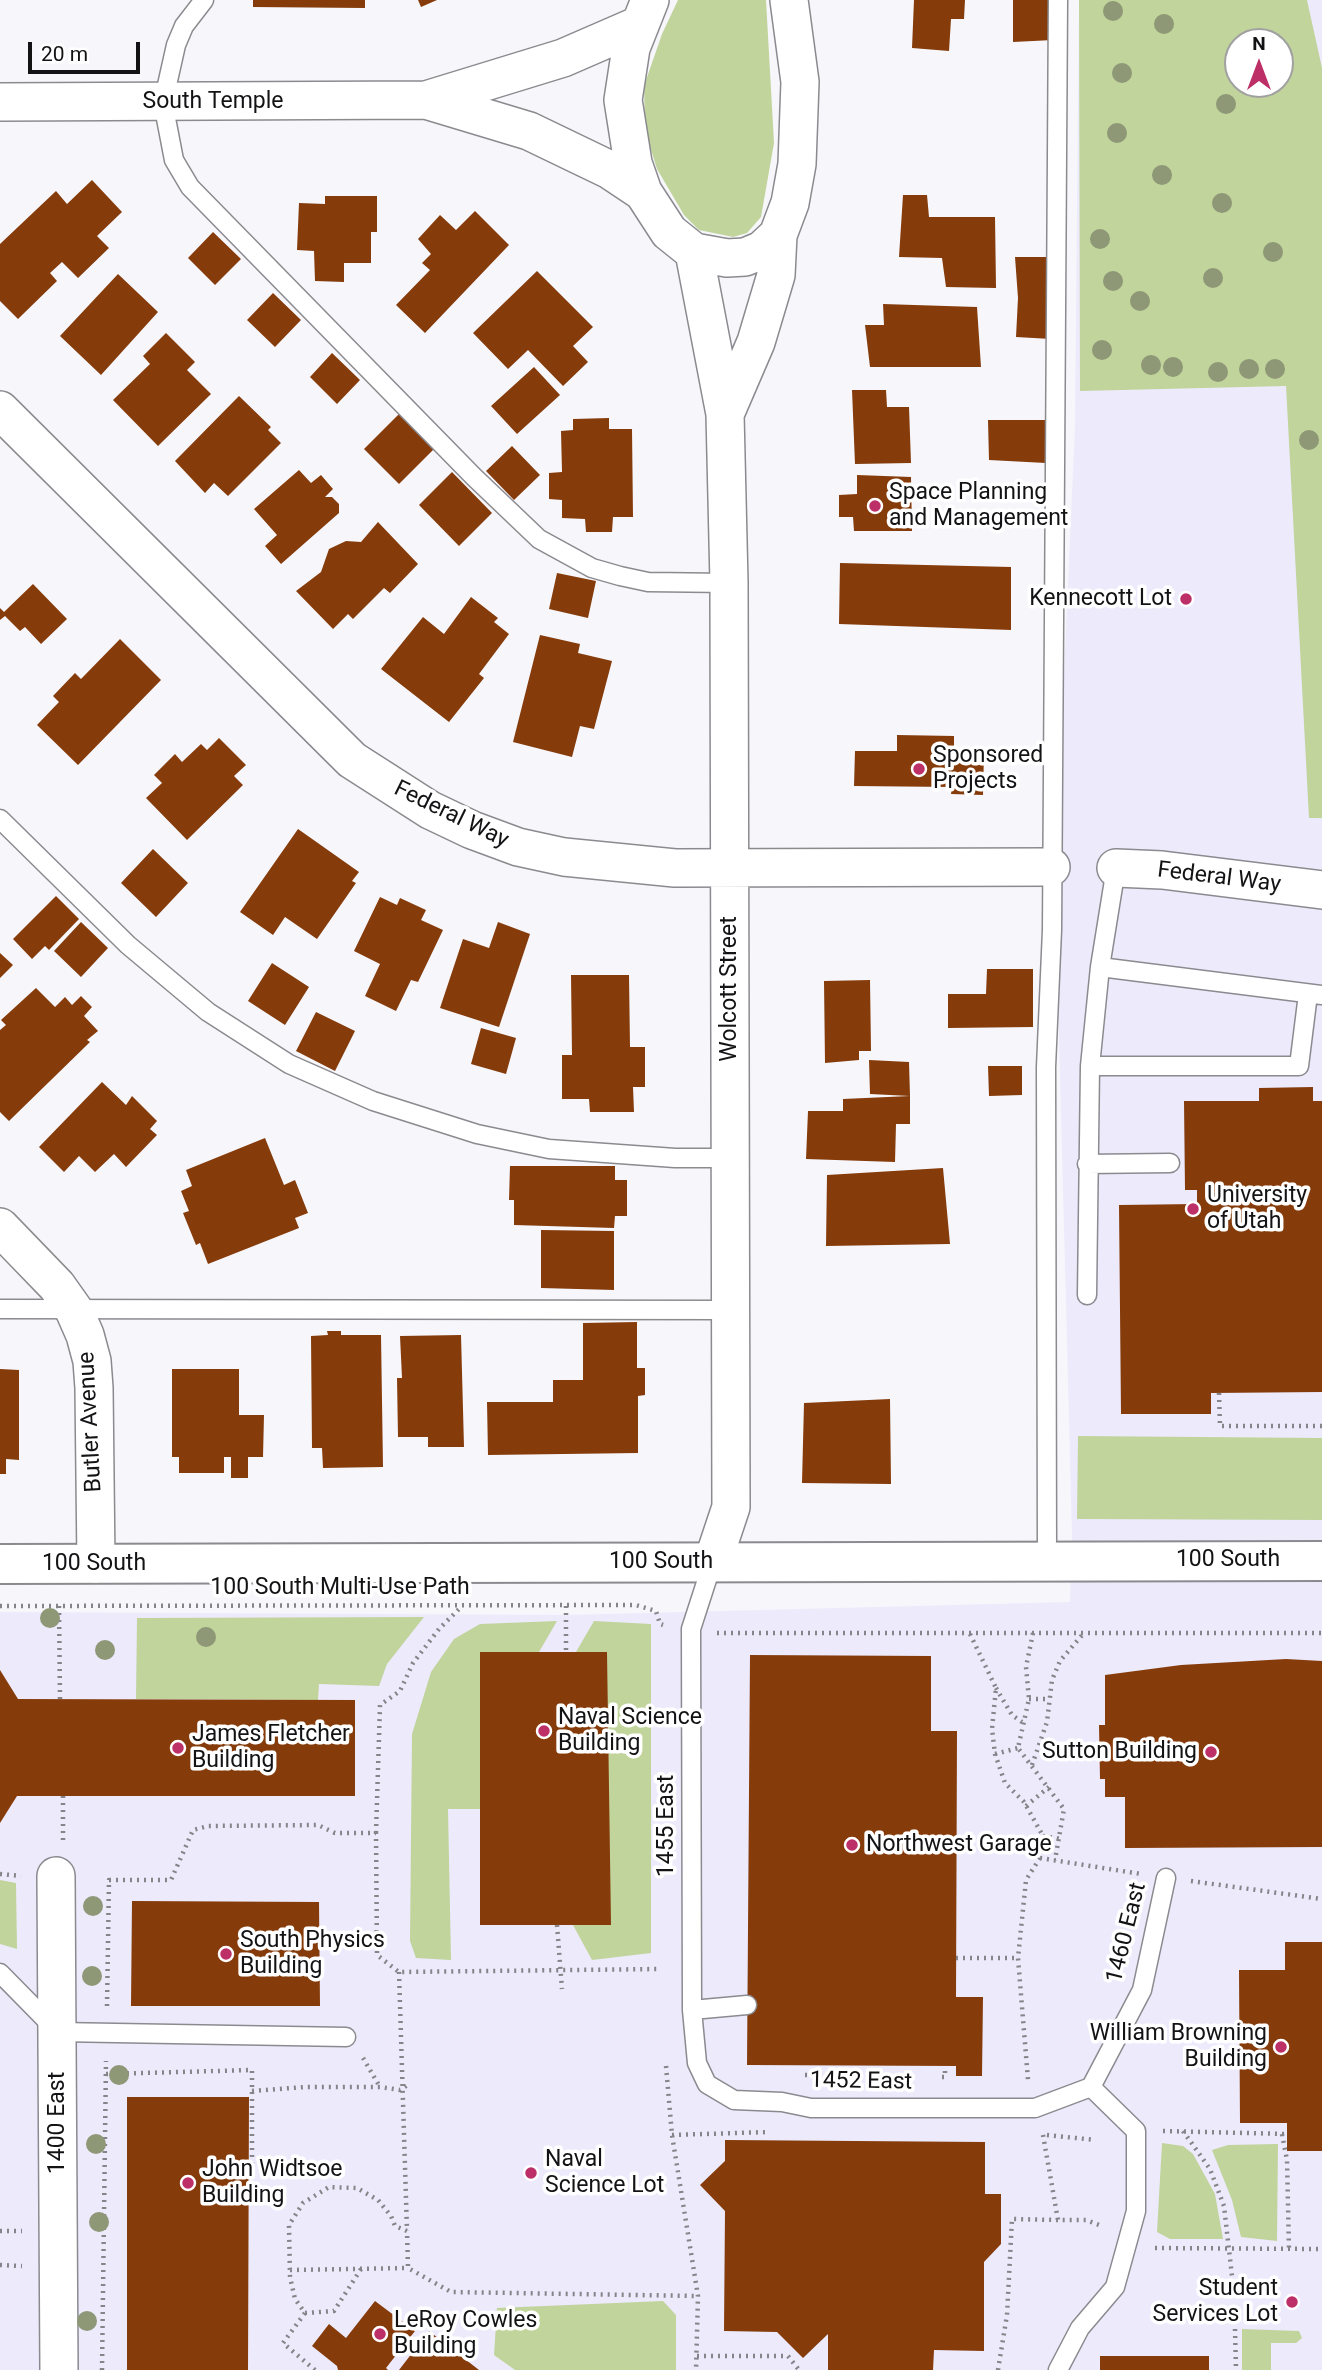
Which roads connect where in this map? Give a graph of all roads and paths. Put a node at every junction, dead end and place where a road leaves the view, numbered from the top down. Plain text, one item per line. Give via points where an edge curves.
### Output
1 (204, 0) edge
2 (789, 0) edge
3 (1058, 0) edge
4 (645, 13) edge
5 (426, 100) junction
6 (0, 102) edge
7 (163, 103) junction
8 (643, 192) junction
9 (778, 235) junction
10 (694, 251) junction
11 (0, 410) edge
12 (725, 414) junction
13 (729, 583) junction
14 (0, 819) edge
15 (729, 867) junction
16 (1051, 867) junction
17 (1116, 869) joint
18 (1322, 890) edge
19 (1100, 967) junction
20 (1315, 994) edge
21 (1090, 1066) junction
22 (731, 1158) junction
23 (1170, 1163) dead end
24 (1087, 1164) junction
25 (0, 1227) edge
26 (1087, 1294) dead end
27 (0, 1310) edge
28 (74, 1310) junction
29 (730, 1310) junction
30 (1219, 1393) dead end
31 (1322, 1426) edge
32 (1047, 1559) junction
33 (713, 1561) junction
34 (1322, 1561) edge
35 (0, 1564) edge
36 (96, 1564) junction
37 (0, 1606) edge
38 (59, 1606) junction
39 (462, 1606) junction
40 (566, 1606) junction
41 (668, 1626) dead end
42 (718, 1633) dead end
43 (1033, 1633) junction
44 (1084, 1633) junction
45 (1322, 1633) edge
46 (970, 1634) junction
47 (566, 1652) dead end
48 (996, 1688) junction
49 (60, 1699) dead end
50 (1029, 1699) junction
51 (1049, 1699) junction
52 (1022, 1722) junction
53 (1018, 1748) junction
54 (995, 1754) junction
55 (1032, 1765) junction
56 (1049, 1787) junction
57 (1026, 1806) junction
58 (376, 1833) junction
59 (1043, 1836) junction
60 (1061, 1839) junction
61 (1040, 1858) junction
62 (1055, 1860) junction
63 (56, 1876) dead end
64 (1166, 1878) junction
65 (1322, 1899) edge
66 (556, 1925) dead end
67 (956, 1958) dead end
68 (1018, 1958) junction
69 (560, 1968) junction
70 (660, 1969) dead end
71 (399, 1972) junction
72 (0, 1973) edge
73 (562, 1989) dead end
74 (747, 2005) dead end
75 (692, 2010) junction
76 (58, 2032) junction
77 (107, 2032) junction
78 (346, 2037) dead end
79 (666, 2059) dead end
80 (364, 2060) dead end
81 (945, 2066) dead end
82 (106, 2074) junction
83 (800, 2075) dead end
84 (919, 2077) dead end
85 (932, 2077) dead end
86 (409, 2084) dead end
87 (380, 2087) junction
88 (1091, 2087) junction
89 (1029, 2088) dead end
90 (400, 2090) junction
91 (252, 2091) junction
92 (1041, 2130) dead end
93 (1155, 2131) dead end
94 (1182, 2131) junction
95 (252, 2202) dead end
96 (1058, 2220) junction
97 (1111, 2229) dead end
98 (407, 2231) junction
99 (1148, 2247) dead end
100 (1230, 2249) junction
101 (1289, 2249) junction
102 (1322, 2249) edge
103 (0, 2265) edge
104 (27, 2266) dead end
105 (408, 2268) junction
106 (361, 2269) junction
107 (289, 2270) junction
108 (1231, 2276) dead end
109 (698, 2296) junction
110 (305, 2312) junction
111 (1235, 2329) dead end
112 (697, 2356) junction
113 (59, 2370) edge
114 (102, 2370) edge
115 (316, 2370) edge
116 (696, 2370) edge
117 (799, 2370) edge
118 (998, 2370) edge
119 (1058, 2370) edge
120 (1236, 2370) edge

1 - 7 lane via 176,45
2 - 9 street, Wolcott Street via 800,82 799,124 790,203
3 - 16 lane
4 - 5 street, South Temple via 563,58
4 - 8 street via 631,48 623,100
5 - 7 street, South Temple
5 - 8 street, South Temple via 529,131 610,170
6 - 7 street, South Temple
7 - 13 lane via 174,160 190,187 539,539 592,568 620,576 648,582
8 - 10 street via 669,232
9 - 10 street via 762,250 745,257
9 - 12 street, Wolcott Street via 776,275 756,342
10 - 12 street, Wolcott Street
11 - 15 street, Federal Way via 314,725 392,788 451,820 519,847 619,865
12 - 13 street, Wolcott Street
13 - 15 street, Wolcott Street
14 - 22 lane via 128,945 208,1012 289,1064 373,1101 477,1134 549,1149
15 - 16 street, Federal Way
15 - 22 street, Wolcott Street
16 - 32 lane via 1046,1067
17 - 18 street, Federal Way via 1162,870
17 - 19 lane
19 - 20 lane
19 - 21 lane
20 - 21 lane via 1298,1066
21 - 24 lane
22 - 29 street, Wolcott Street
23 - 24 lane
24 - 26 lane
25 - 28 street, Butler Avenue
27 - 28 lane
28 - 29 lane
28 - 36 street, Butler Avenue via 92,1361
29 - 33 street, Wolcott Street via 731,1507
30 - 31 path via 1220,1426
32 - 33 main road, 100 South
32 - 34 main road, 100 South
33 - 36 main road, 100 South
33 - 75 lane, 1455 East via 691,1629
35 - 36 main road, 100 South
37 - 38 path, 100 South Multi-Use Path
38 - 39 path, 100 South Multi-Use Path
38 - 49 path
39 - 40 path, 100 South Multi-Use Path
39 - 58 path via 413,1663 400,1691 380,1705
40 - 41 path, 100 South Multi-Use Path via 649,1607 656,1611 660,1624
40 - 47 path
42 - 46 path
43 - 44 path
43 - 46 path
43 - 50 path via 1026,1667
44 - 45 path
44 - 51 path via 1060,1661
46 - 48 path
48 - 52 path via 1012,1715
48 - 54 path
50 - 51 path
50 - 52 path
51 - 55 path via 1047,1723
52 - 53 path
53 - 54 path
53 - 55 path
54 - 57 path via 1005,1783
55 - 56 path
56 - 57 path
56 - 60 path via 1064,1810
57 - 59 path
58 - 71 path via 377,1955
58 - 77 path via 335,1833 318,1825 200,1826 187,1840 171,1880 109,1880
59 - 60 path
59 - 61 path
60 - 62 path
61 - 62 path
61 - 68 path via 1027,1880
62 - 64 path
63 - 76 street, 1400 East
64 - 65 path
64 - 88 lane, 1460 East via 1142,1990
66 - 69 path
67 - 68 path
68 - 89 path
69 - 70 path
69 - 71 path
69 - 73 path
71 - 90 path
72 - 76 lane
74 - 75 lane
75 - 88 lane, 1452 East via 697,2063 707,2084 734,2100 811,2108 1035,2108
76 - 77 lane
76 - 113 street, 1400 East
77 - 78 lane
77 - 82 path
79 - 109 path via 672,2135
80 - 87 path
81 - 85 path via 945,2077
82 - 91 path via 252,2070
82 - 114 path
83 - 84 path
86 - 90 path
87 - 90 path
87 - 91 path
88 - 119 lane via 1136,2131 1136,2211 1115,2287 1080,2328
90 - 98 path
91 - 95 path
92 - 96 path
93 - 94 path
94 - 100 path via 1210,2169 1224,2206
94 - 101 path via 1285,2134
96 - 97 path via 1086,2220
96 - 118 path via 1012,2219 1007,2315
98 - 105 path
98 - 107 path via 395,2226 369,2193 329,2187 303,2203 289,2225
99 - 100 path
100 - 101 path
100 - 108 path
101 - 102 path
103 - 104 path
105 - 106 path
105 - 109 path via 451,2292
106 - 107 path
106 - 110 path via 334,2311
107 - 110 path via 295,2299
109 - 112 path
110 - 115 path via 283,2343
111 - 120 path
112 - 116 path
112 - 117 path via 788,2356

